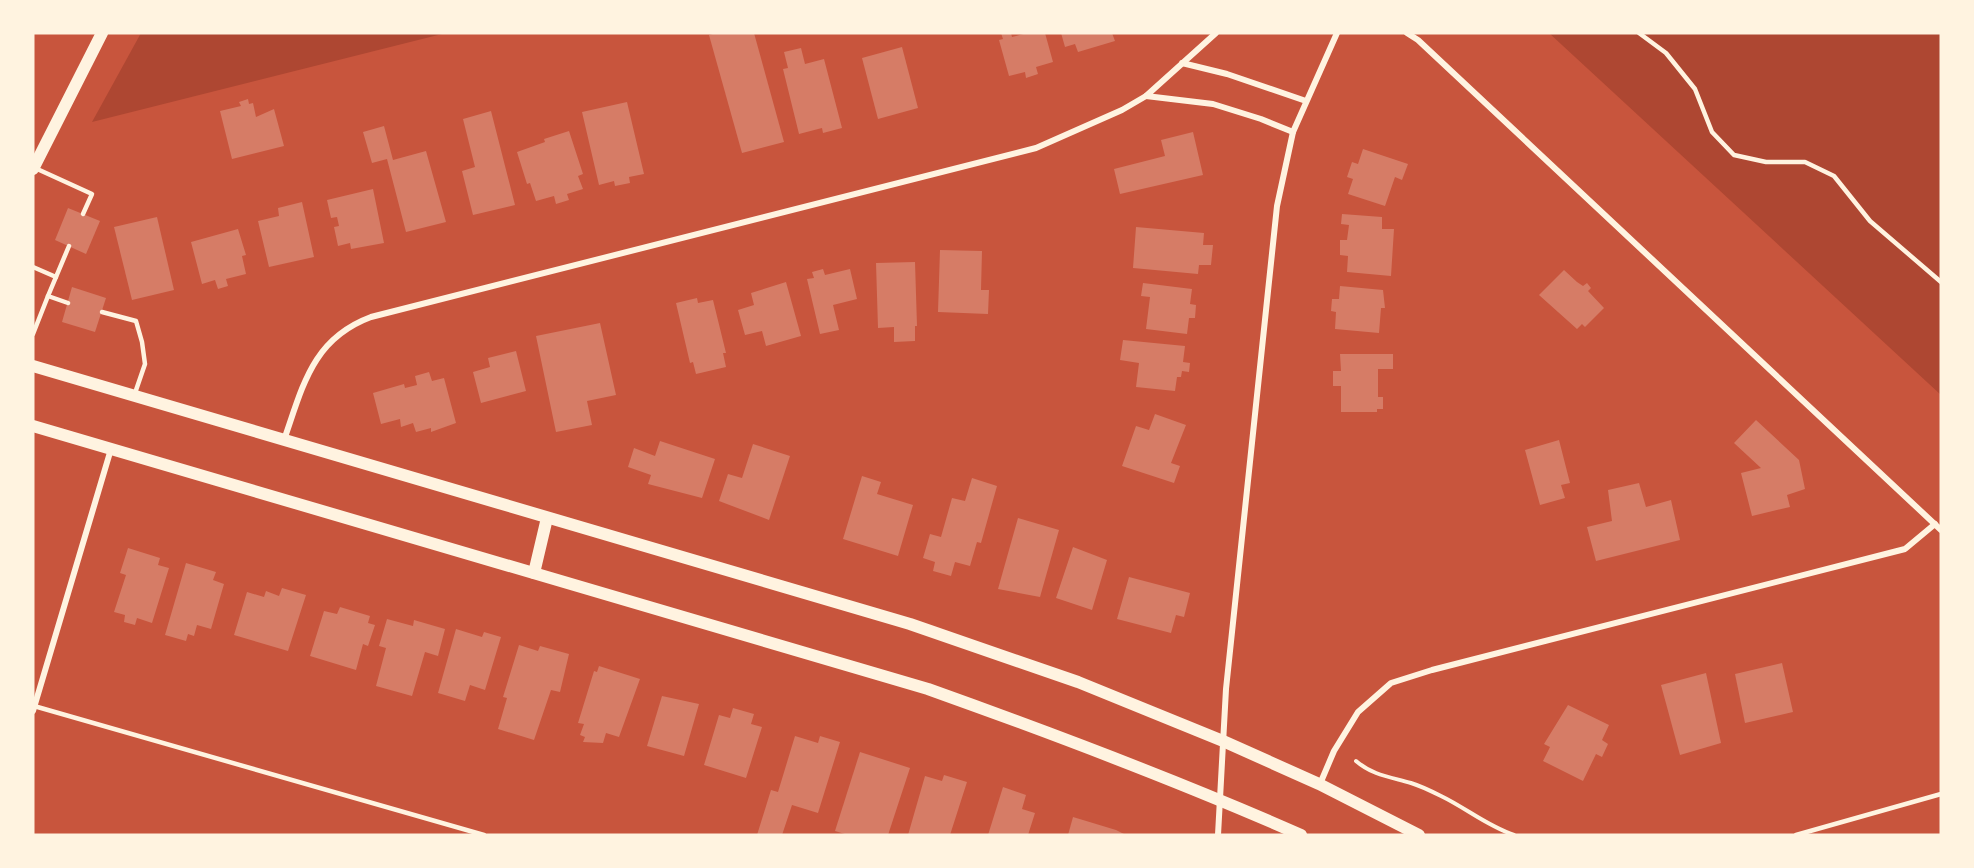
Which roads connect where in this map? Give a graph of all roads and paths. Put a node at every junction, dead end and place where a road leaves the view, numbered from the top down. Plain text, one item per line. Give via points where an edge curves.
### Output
1 (102, 33) edge
2 (1216, 33) edge
3 (1337, 33) edge
4 (1407, 33) edge
5 (1640, 33) edge
6 (1182, 63) junction
7 (1146, 96) junction
8 (1306, 101) junction
9 (1293, 132) junction
10 (33, 168) edge
11 (83, 214) dead end
12 (69, 246) dead end
13 (33, 267) edge
14 (56, 277) junction
15 (1941, 282) edge
16 (48, 296) junction
17 (68, 303) dead end
18 (102, 312) dead end
19 (33, 334) edge
20 (33, 366) edge
21 (134, 396) junction
22 (33, 426) edge
23 (284, 440) junction
24 (111, 448) junction
25 (547, 518) junction
26 (1935, 524) junction
27 (1941, 530) edge
28 (534, 573) junction
29 (34, 708) edge
30 (1223, 741) junction
31 (1356, 761) dead end
32 (1319, 784) junction
33 (1941, 794) edge
34 (1221, 800) junction
35 (484, 835) edge
36 (1218, 835) edge
37 (1301, 835) edge
38 (1419, 835) edge
39 (1514, 835) edge
40 (1796, 835) edge

1 - 10 main road
2 - 6 street
3 - 8 street
4 - 26 street
5 - 15 lane via 1666,53 1695,89 1712,132 1734,154 1766,162 1805,162 1834,176 1870,221
6 - 7 street
6 - 8 street
7 - 9 street via 1213,104
7 - 23 street via 1036,148 352,324 319,353
8 - 9 street
9 - 30 street via 1277,206
10 - 11 lane via 92,194
12 - 14 lane
13 - 14 lane
14 - 16 lane
16 - 17 lane
16 - 19 lane
18 - 21 lane via 136,321 144,364
20 - 21 main road
21 - 23 main road
22 - 24 main road
23 - 25 main road
24 - 28 main road
24 - 29 street
25 - 28 main road
25 - 30 main road via 909,624 1078,682
26 - 27 street
26 - 32 street via 1905,549 1391,683 1358,712
28 - 34 main road via 928,689
29 - 35 lane
30 - 32 main road
30 - 34 street
31 - 39 path via 1376,774 1443,797
32 - 38 main road
33 - 40 lane
34 - 36 street
34 - 37 main road

